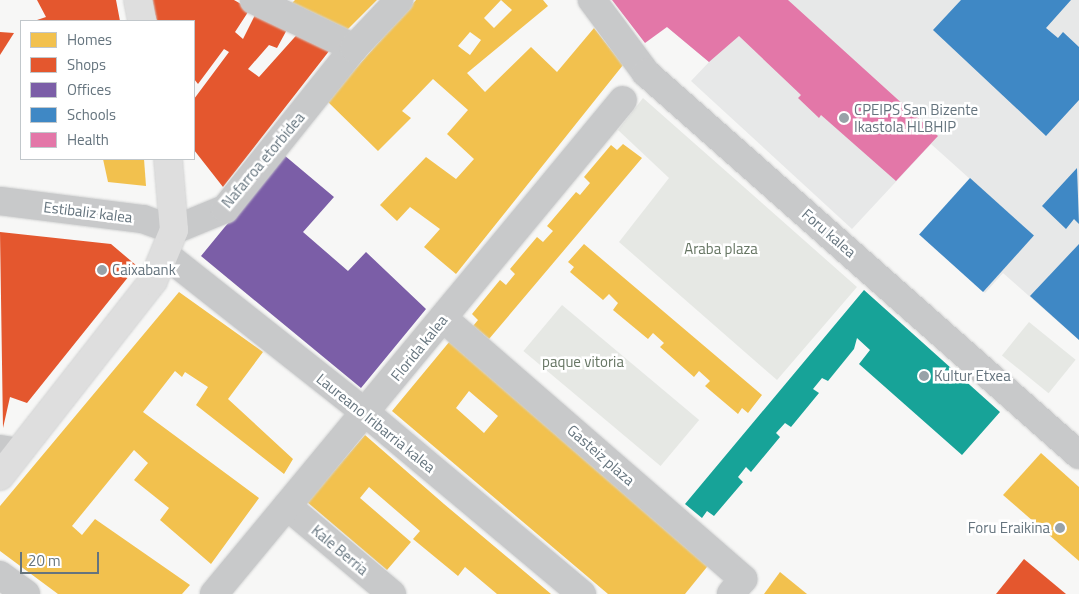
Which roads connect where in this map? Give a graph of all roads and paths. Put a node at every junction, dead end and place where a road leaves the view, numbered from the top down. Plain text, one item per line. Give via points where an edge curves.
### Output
1 (138, 0) edge
2 (254, 0) edge
3 (399, 0) edge
4 (592, 0) edge
5 (142, 20) edge
6 (354, 48) junction
7 (623, 100) dead end
8 (168, 160) edge
9 (0, 201) edge
10 (174, 230) junction
11 (167, 256) junction
12 (443, 318) junction
13 (366, 413) junction
14 (9, 451) edge
15 (1079, 455) edge
16 (0, 476) edge
17 (287, 506) junction
18 (0, 575) edge
19 (26, 594) edge
20 (214, 594) edge
21 (392, 594) edge
22 (582, 594) edge
23 (731, 594) edge

1 - 5 main road
2 - 6 street
3 - 6 street, Nafarroa etorbidea
4 - 15 street, Foru kalea via 646,73
6 - 10 street, Nafarroa etorbidea via 225,209
7 - 12 street, Florida kalea
8 - 10 main road
9 - 10 street, Estibaliz kalea via 143,219
10 - 11 main road
11 - 13 street, Laureano Iribarria kalea
11 - 14 main road via 153,281
12 - 13 street, Florida kalea
12 - 23 street, Gasteiz plaza via 743,579
13 - 17 street, Florida kalea
13 - 22 street, Laureano Iribarria kalea
14 - 16 main road
17 - 20 street, Florida kalea
17 - 21 street, Kale Berria
18 - 19 street

